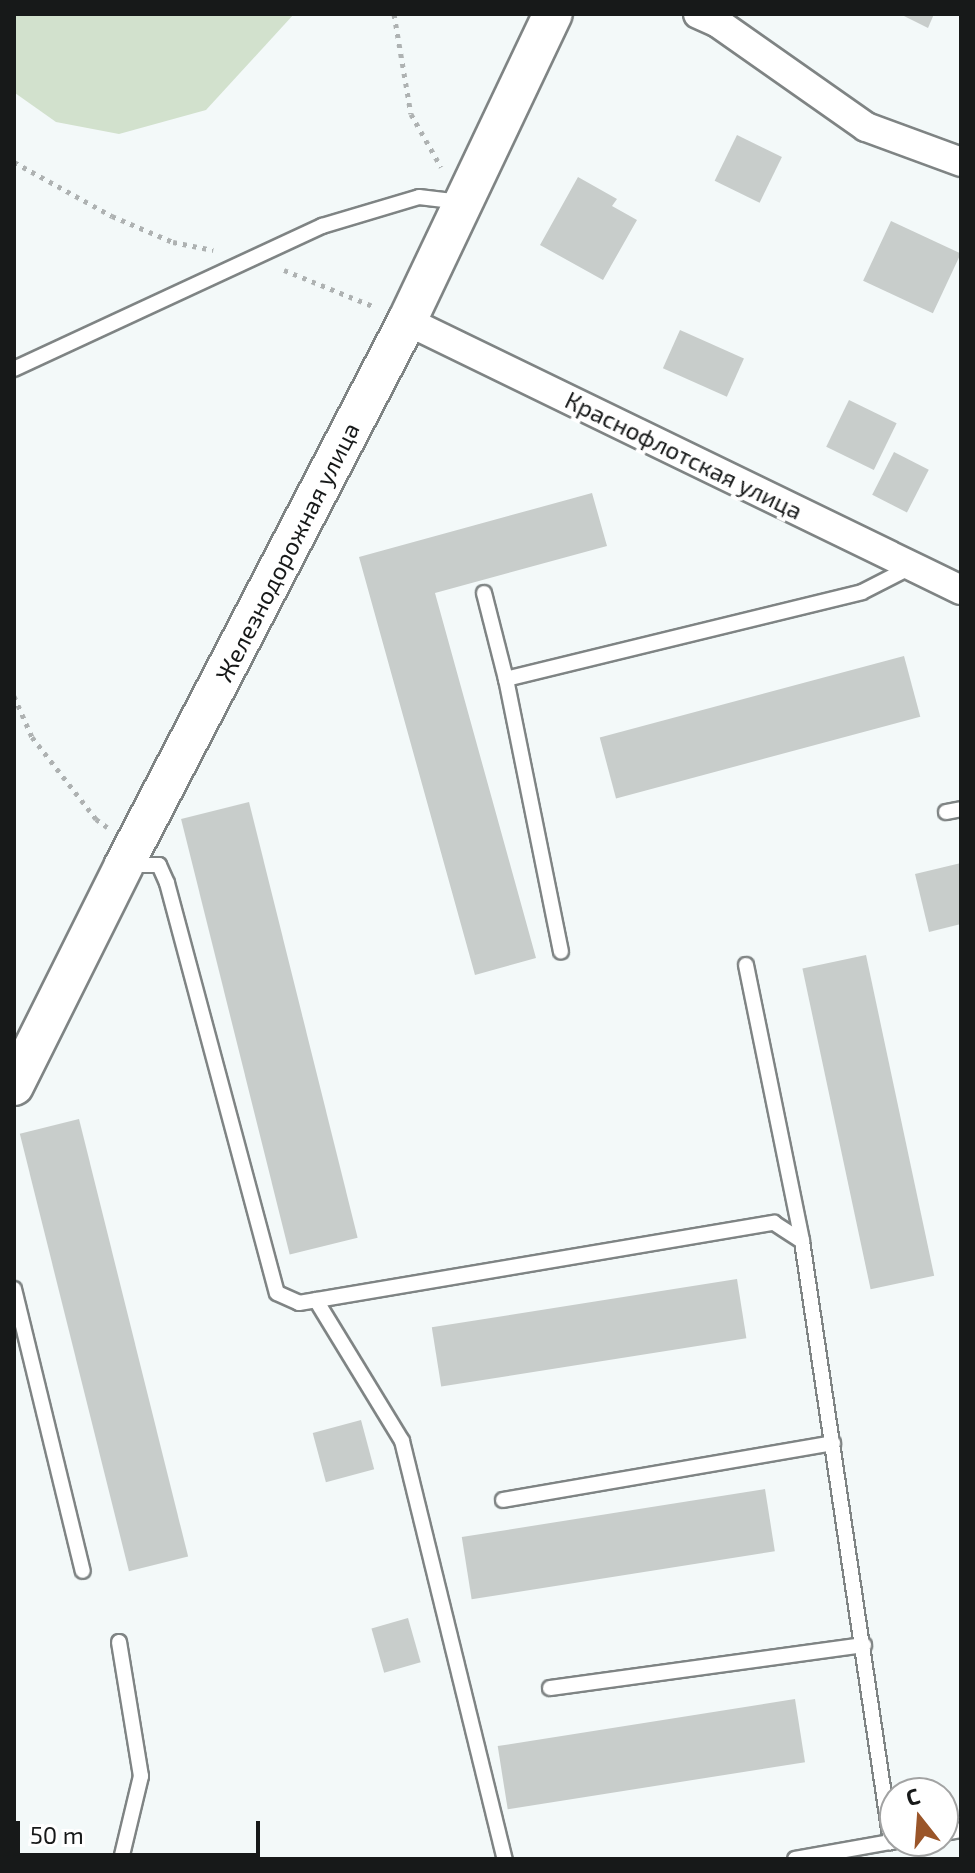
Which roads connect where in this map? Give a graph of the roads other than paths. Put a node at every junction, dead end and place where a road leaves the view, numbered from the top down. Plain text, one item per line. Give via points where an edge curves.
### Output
1 (553, 14) edge
2 (698, 14) edge
3 (961, 162) edge
4 (462, 202) junction
5 (407, 321) junction
6 (14, 369) edge
7 (912, 566) junction
8 (961, 590) edge
9 (484, 593) dead end
10 (506, 679) junction
11 (129, 856) junction
12 (561, 952) dead end
13 (746, 965) dead end
14 (14, 1086) edge
15 (802, 1241) junction
16 (14, 1289) edge
17 (316, 1300) junction
18 (833, 1443) junction
19 (503, 1500) dead end
20 (83, 1571) dead end
21 (119, 1642) dead end
22 (864, 1645) junction
23 (550, 1688) dead end
24 (884, 1777) edge
25 (879, 1844) edge
26 (121, 1859) edge
27 (505, 1859) edge
28 (795, 1859) edge

1 - 4 street, Железнодорожная улица
2 - 3 street via 866,127
4 - 5 street, Железнодорожная улица
4 - 6 lane via 419,197 322,226
5 - 7 street, Краснофлотская улица
5 - 11 street, Железнодорожная улица
7 - 8 street, Краснофлотская улица
7 - 10 lane via 862,592
9 - 10 lane
10 - 12 lane
11 - 14 street, Железнодорожная улица
11 - 17 lane via 159,865 167,883 277,1293 299,1303
13 - 15 lane
15 - 17 lane via 774,1223
15 - 18 lane
16 - 20 lane
17 - 27 lane via 402,1441
18 - 19 lane
18 - 22 lane
21 - 26 lane via 141,1776
22 - 23 lane
22 - 24 lane
25 - 28 lane

